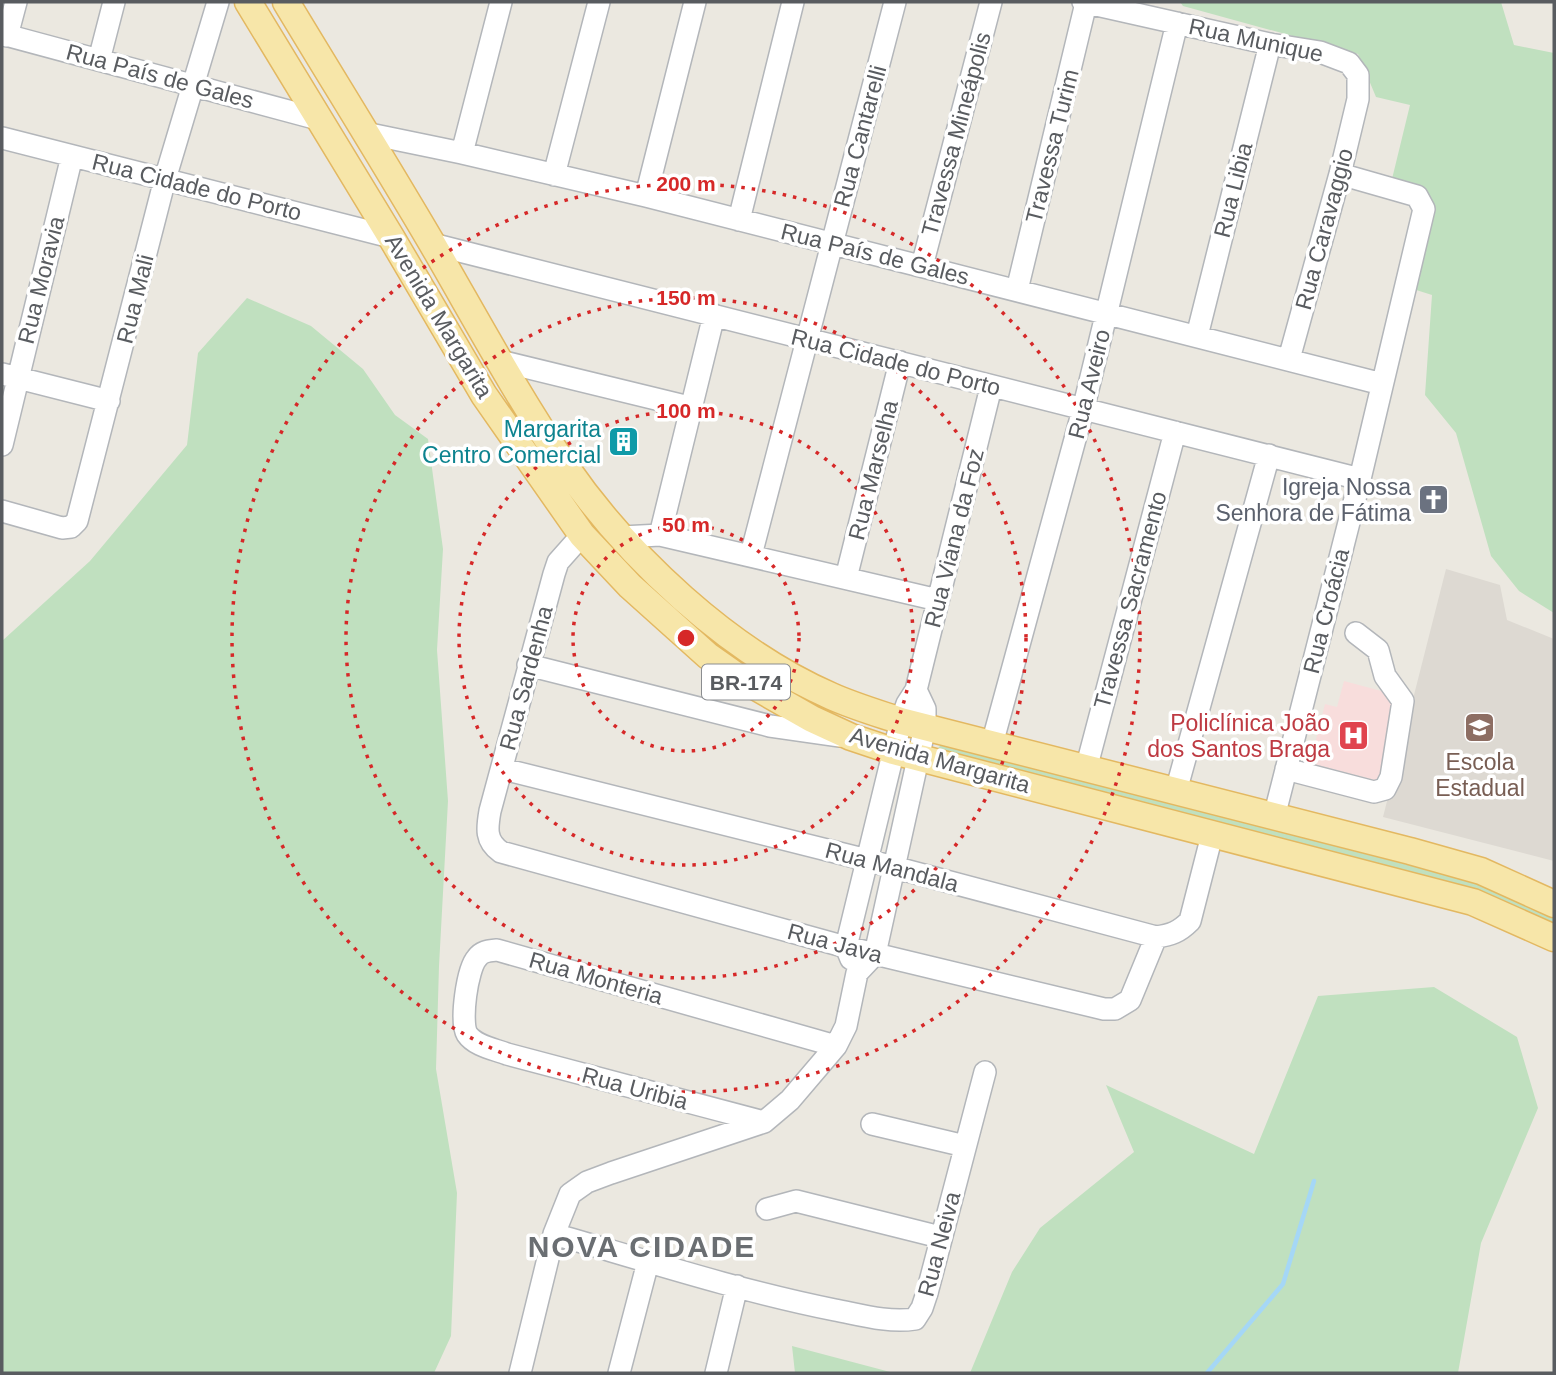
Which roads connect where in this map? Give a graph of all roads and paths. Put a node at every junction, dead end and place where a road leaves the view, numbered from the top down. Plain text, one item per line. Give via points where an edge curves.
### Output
1 (16, 2) edge
2 (114, 2) edge
3 (218, 2) edge
4 (248, 2) edge
5 (286, 2) edge
6 (501, 2) edge
7 (599, 2) edge
8 (695, 2) edge
9 (793, 2) edge
10 (895, 2) edge
11 (991, 2) edge
12 (1084, 2) edge
13 (1177, 23) junction
14 (4, 35) edge
15 (1270, 44) junction
16 (99, 60) junction
17 (192, 84) junction
18 (1358, 99) joint
19 (318, 119) junction
20 (365, 133) junction
21 (2, 138) edge
22 (462, 153) junction
23 (72, 156) junction
24 (1340, 174) junction
25 (554, 175) junction
26 (165, 179) junction
27 (646, 197) junction
28 (739, 220) junction
29 (391, 237) junction
30 (832, 243) junction
31 (432, 244) junction
32 (922, 266) junction
33 (1017, 290) junction
34 (1107, 313) junction
35 (714, 315) junction
36 (1197, 336) junction
37 (808, 341) junction
38 (1289, 359) junction
39 (500, 361) junction
40 (900, 362) junction
41 (10, 376) edge
42 (1382, 384) junction
43 (991, 387) junction
44 (109, 401) junction
45 (693, 408) junction
46 (1083, 410) junction
47 (1175, 432) junction
48 (2, 445) edge
49 (1269, 455) junction
50 (1360, 479) junction
51 (2, 511) edge
52 (582, 535) junction
53 (660, 536) junction
54 (622, 537) junction
55 (751, 555) junction
56 (846, 578) junction
57 (938, 600) junction
58 (1356, 633) dead end
59 (528, 665) junction
60 (913, 724) junction
61 (852, 737) junction
62 (992, 744) junction
63 (893, 751) junction
64 (918, 758) junction
65 (503, 769) junction
66 (1086, 769) junction
67 (1286, 769) junction
68 (1176, 791) junction
69 (1274, 817) junction
70 (487, 829) joint
71 (1212, 835) junction
72 (867, 860) junction
73 (895, 867) junction
74 (1553, 902) edge
75 (1156, 937) junction
76 (1554, 938) edge
77 (846, 947) junction
78 (875, 954) junction
79 (857, 973) junction
80 (836, 1046) junction
81 (507, 1054) joint
82 (985, 1072) dead end
83 (764, 1122) junction
84 (872, 1125) dead end
85 (965, 1146) junction
86 (767, 1209) dead end
87 (554, 1234) junction
88 (940, 1237) junction
89 (648, 1262) junction
90 (737, 1286) junction
91 (520, 1373) edge
92 (619, 1373) edge
93 (716, 1373) edge

1 - 14 street
2 - 16 street
3 - 17 street, Rua Mali
4 - 19 main road, Avenida Margarita / BR-174
5 - 20 main road, Avenida Margarita / BR-174
6 - 22 street
7 - 25 street
8 - 27 street
9 - 28 street
10 - 30 street, Rua Cantarelli
11 - 32 street, Travessa Mineápolis
12 - 13 street, Rua Munique
12 - 33 street, Travessa Turim
13 - 15 street, Rua Munique
13 - 34 street, Rua Aveiro
14 - 16 street, Rua País de Gales
15 - 18 street, Rua Munique via 1320,52 1349,63 1358,75
15 - 36 street, Rua Libia
16 - 17 street, Rua País de Gales
17 - 19 street, Rua País de Gales
17 - 26 street, Rua Mali
18 - 24 street, Rua Caravaggio
19 - 29 main road, Avenida Margarita / BR-174
20 - 22 street, Rua País de Gales
20 - 31 main road, Avenida Margarita / BR-174
21 - 23 street, Rua Cidade do Porto
22 - 25 street, Rua País de Gales
23 - 26 street, Rua Cidade do Porto
23 - 41 street, Rua Moravia
24 - 38 street, Rua Caravaggio
24 - 42 street, Rua Croácia via 1417,196 1424,209
25 - 27 street, Rua País de Gales
26 - 29 street, Rua Cidade do Porto
26 - 44 street, Rua Mali
27 - 28 street, Rua País de Gales
28 - 30 street, Rua País de Gales
29 - 52 main road, Avenida Margarita / BR-174 via 484,395
30 - 32 street, Rua País de Gales
30 - 37 street, Rua Cantarelli
31 - 35 street, Rua Cidade do Porto
31 - 39 main road, Avenida Margarita / BR-174
32 - 33 street, Rua País de Gales
33 - 34 street, Rua País de Gales
34 - 36 street, Rua País de Gales
34 - 46 street, Rua Aveiro
35 - 37 street, Rua Cidade do Porto
35 - 45 street
36 - 38 street, Rua País de Gales
37 - 40 street, Rua Cidade do Porto
37 - 55 street, Rua Cantarelli
38 - 42 street, Rua País de Gales
39 - 45 street
39 - 54 main road, Avenida Margarita / BR-174 via 565,465
40 - 43 street, Rua Cidade do Porto
40 - 56 street, Rua Marselha
41 - 44 street
41 - 48 street, Rua Moravia
42 - 50 street, Rua Croácia
43 - 46 street, Rua Cidade do Porto
43 - 57 street, Rua Viana da Foz
44 - 51 street, Rua Mali via 77,521 62,528
45 - 53 street
46 - 47 street, Rua Cidade do Porto
46 - 62 street, Rua Aveiro
47 - 49 street, Rua Cidade do Porto
47 - 66 street, Travessa Sacramento
49 - 50 street, Rua Cidade do Porto
49 - 68 street
50 - 67 street, Rua Croácia
52 - 59 street, Rua Sardenha via 558,562
52 - 61 main road, Avenida Margarita / BR-174 via 630,586 708,656 776,699
53 - 54 street
53 - 55 street
54 - 60 main road, Avenida Margarita / BR-174 via 695,608 743,645 831,696
55 - 56 street
56 - 57 street
57 - 60 street, Rua Viana da Foz via 916,690 925,709
58 - 67 street via 1378,650 1384,676 1403,701 1385,789 1374,792
59 - 61 street via 770,726
59 - 65 street, Rua Sardenha
60 - 62 main road, Avenida Margarita / BR-174
60 - 63 street
60 - 64 street
61 - 63 main road, Avenida Margarita / BR-174
62 - 66 main road, Avenida Margarita / BR-174
63 - 64 main road, Avenida Margarita / BR-174
63 - 72 street
64 - 71 main road, Avenida Margarita / BR-174
64 - 73 street
65 - 70 street, Rua Sardenha
65 - 72 street, Rua Mandala
66 - 68 main road, Avenida Margarita / BR-174
67 - 69 street, Rua Croácia
68 - 69 main road, Avenida Margarita / BR-174
69 - 74 main road, Avenida Margarita / BR-174 via 1481,871
70 - 77 street, Rua Java via 501,852
71 - 75 street via 1190,921 1181,930
71 - 76 main road, Avenida Margarita / BR-174 via 1473,902
72 - 73 street, Rua Mandala
72 - 77 street
73 - 75 street, Rua Mandala
73 - 78 street
75 - 78 street, Rua Java via 1130,1000 1115,1010
77 - 78 street, Rua Java
77 - 79 street
78 - 79 street
79 - 80 street via 846,1026
80 - 81 street, Rua Monteria via 525,957 485,951 472,965 464,1026 477,1043
80 - 83 street via 790,1100
81 - 83 street, Rua Uribia
82 - 85 street, Rua Neiva
83 - 87 street via 587,1182 570,1194
84 - 85 street
85 - 88 street, Rua Neiva
86 - 88 street via 796,1201
87 - 89 street
87 - 91 street
88 - 90 street, Rua Neiva via 927,1293 915,1319 887,1320
89 - 90 street
89 - 92 street
90 - 93 street

